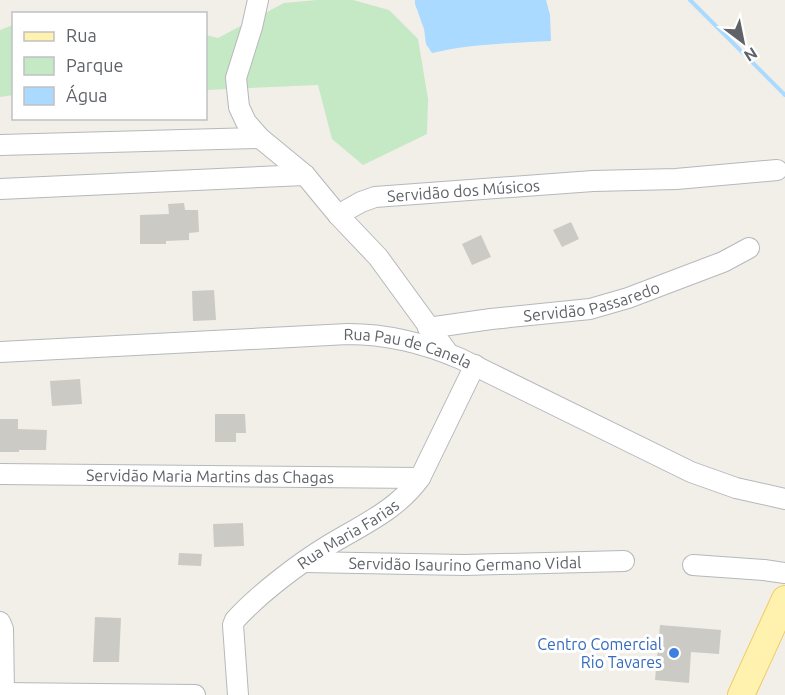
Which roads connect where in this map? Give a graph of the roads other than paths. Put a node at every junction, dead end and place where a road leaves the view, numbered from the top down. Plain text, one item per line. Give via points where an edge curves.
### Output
1 (258, 0) edge
2 (260, 138) junction
3 (0, 145) edge
4 (777, 170) dead end
5 (305, 175) junction
6 (0, 189) edge
7 (345, 211) junction
8 (749, 248) dead end
9 (428, 328) junction
10 (0, 352) edge
11 (448, 353) junction
12 (475, 365) junction
13 (0, 474) edge
14 (420, 478) junction
15 (785, 499) edge
16 (624, 561) dead end
17 (305, 562) junction
18 (693, 565) dead end
19 (785, 573) edge
20 (785, 599) edge
21 (0, 622) edge
22 (778, 627) edge
23 (2, 693) edge
24 (169, 695) edge
25 (195, 695) edge
26 (238, 695) edge
27 (741, 695) edge

1 - 2 street via 236,78 239,107
2 - 3 street
2 - 5 street
4 - 7 street, Servidão dos Músicos via 593,181 514,192 375,197
5 - 6 street
5 - 7 street
7 - 9 street
8 - 9 street, Servidão Passaredo via 723,262 590,309
9 - 11 street
10 - 11 street, Rua Pau de Canela via 368,334 403,338
11 - 12 street, Rua Pau de Canela
12 - 14 street, Rua Maria Farias
12 - 15 street, Rua Pau de Canela via 691,472
13 - 14 street, Servidão Maria Martins das Chagas
14 - 17 street, Rua Maria Farias via 391,508
16 - 17 street, Servidão Isaurino Germano Vidal via 464,565
17 - 26 street, Rua Maria Farias via 236,620
18 - 19 street
20 - 22 main road
21 - 23 street
22 - 27 main road
23 - 24 street
24 - 25 street

